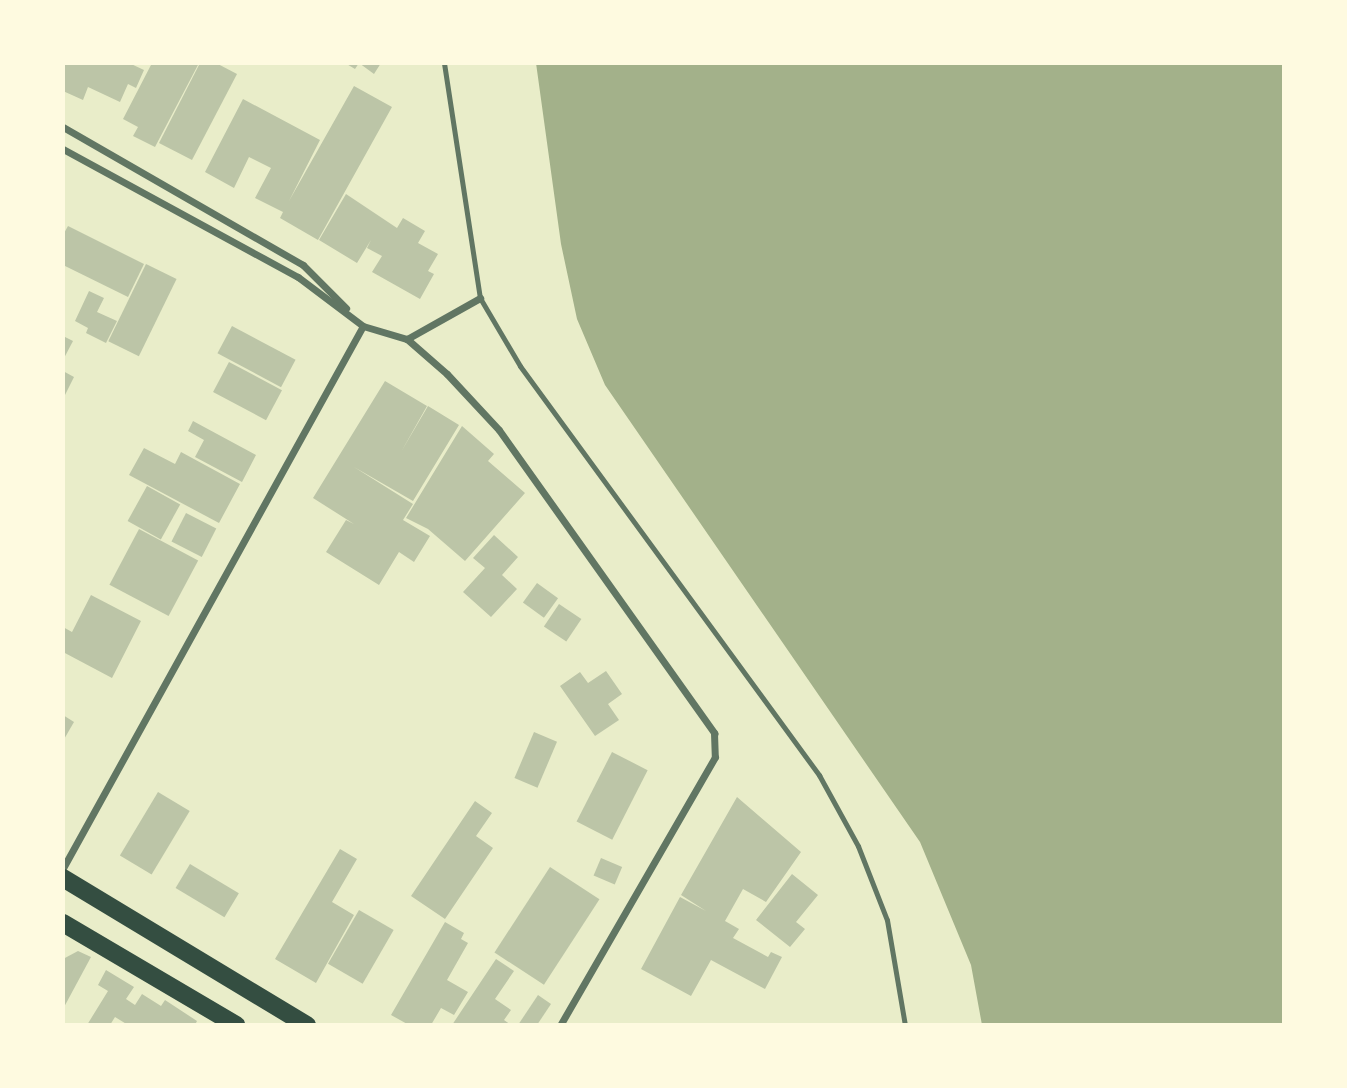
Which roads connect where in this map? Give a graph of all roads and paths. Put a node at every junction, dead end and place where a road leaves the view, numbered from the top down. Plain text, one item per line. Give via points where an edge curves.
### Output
1 (444, 63) edge
2 (63, 127) edge
3 (63, 149) edge
4 (480, 298) junction
5 (363, 326) junction
6 (407, 339) junction
7 (63, 868) edge
8 (63, 878) edge
9 (63, 923) edge
10 (236, 1025) edge
11 (307, 1025) edge
12 (560, 1025) edge
13 (905, 1025) edge

1 - 4 lane
2 - 5 street via 303,265
3 - 5 street via 298,277
4 - 6 street
4 - 13 lane via 520,366 819,775 858,846 887,919
5 - 6 street
5 - 7 street
6 - 12 street via 499,430 713,733 715,757
8 - 11 main road
9 - 10 main road

